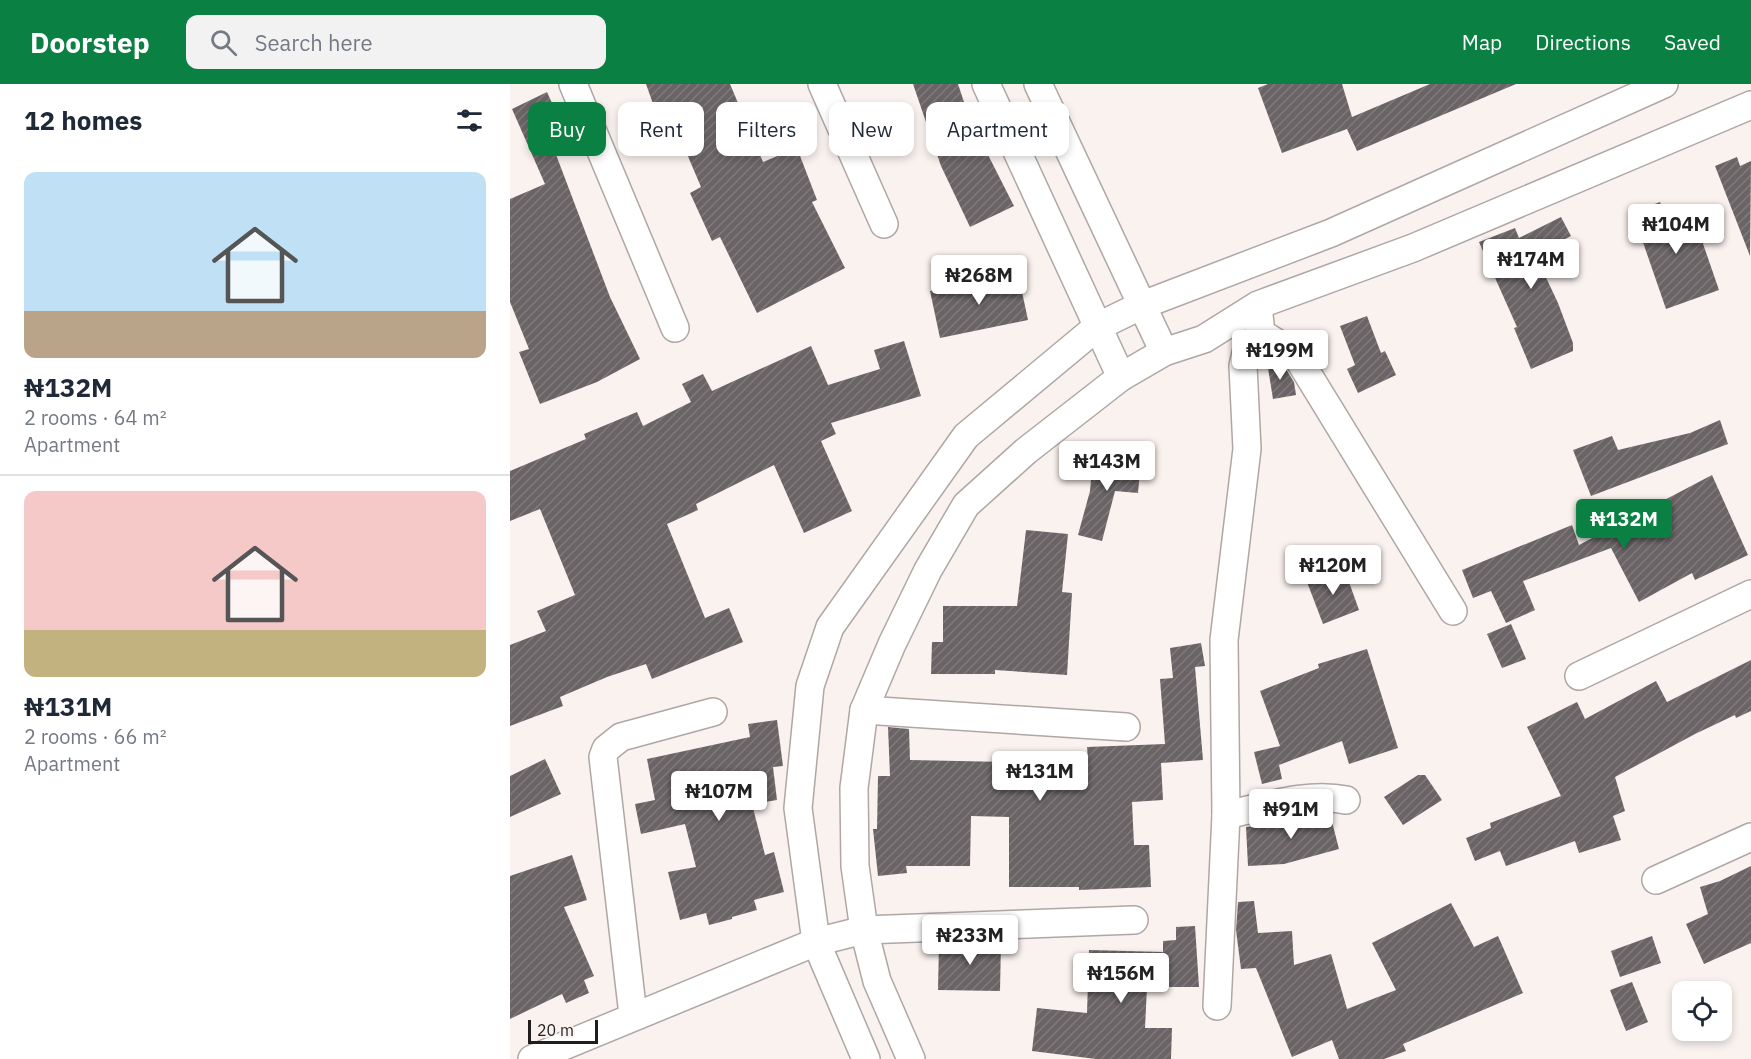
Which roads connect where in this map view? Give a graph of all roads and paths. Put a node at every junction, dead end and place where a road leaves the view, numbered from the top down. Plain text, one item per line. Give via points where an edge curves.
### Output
1 (573, 84) edge
2 (822, 84) edge
3 (986, 84) edge
4 (1038, 84) edge
5 (1664, 84) edge
6 (1751, 105) edge
7 (884, 224) dead end
8 (1258, 305) junction
9 (1140, 306) junction
10 (1097, 327) junction
11 (675, 328) dead end
12 (1261, 333) junction
13 (1164, 352) junction
14 (1120, 376) junction
15 (1751, 594) edge
16 (1453, 611) dead end
17 (1579, 676) dead end
18 (864, 710) junction
19 (712, 712) dead end
20 (1126, 727) dead end
21 (1346, 800) dead end
22 (1226, 815) junction
23 (1751, 837) edge
24 (1656, 880) dead end
25 (1134, 920) dead end
26 (864, 930) junction
27 (816, 942) junction
28 (1217, 1006) dead end
29 (633, 1015) junction
30 (532, 1059) edge
31 (866, 1059) edge
32 (911, 1059) edge

1 - 11 street
2 - 7 street
3 - 10 street
4 - 9 street
5 - 9 street via 1331,233
6 - 8 street via 1413,248
8 - 12 street
8 - 13 street via 1204,339
9 - 10 street
9 - 13 street
10 - 14 street
10 - 27 street via 966,436 830,627 810,686 798,808
12 - 16 street via 1296,355
12 - 22 street via 1248,345 1243,366 1247,449 1224,640
13 - 14 street
14 - 18 street via 966,505 928,570
15 - 17 street
18 - 20 street
18 - 26 street via 854,788 855,866
19 - 29 street via 621,737 606,749 603,757
21 - 22 street via 1308,798
22 - 28 street
23 - 24 street
25 - 26 street
26 - 27 street
26 - 32 street via 877,981
27 - 29 street
27 - 31 street
29 - 30 street

